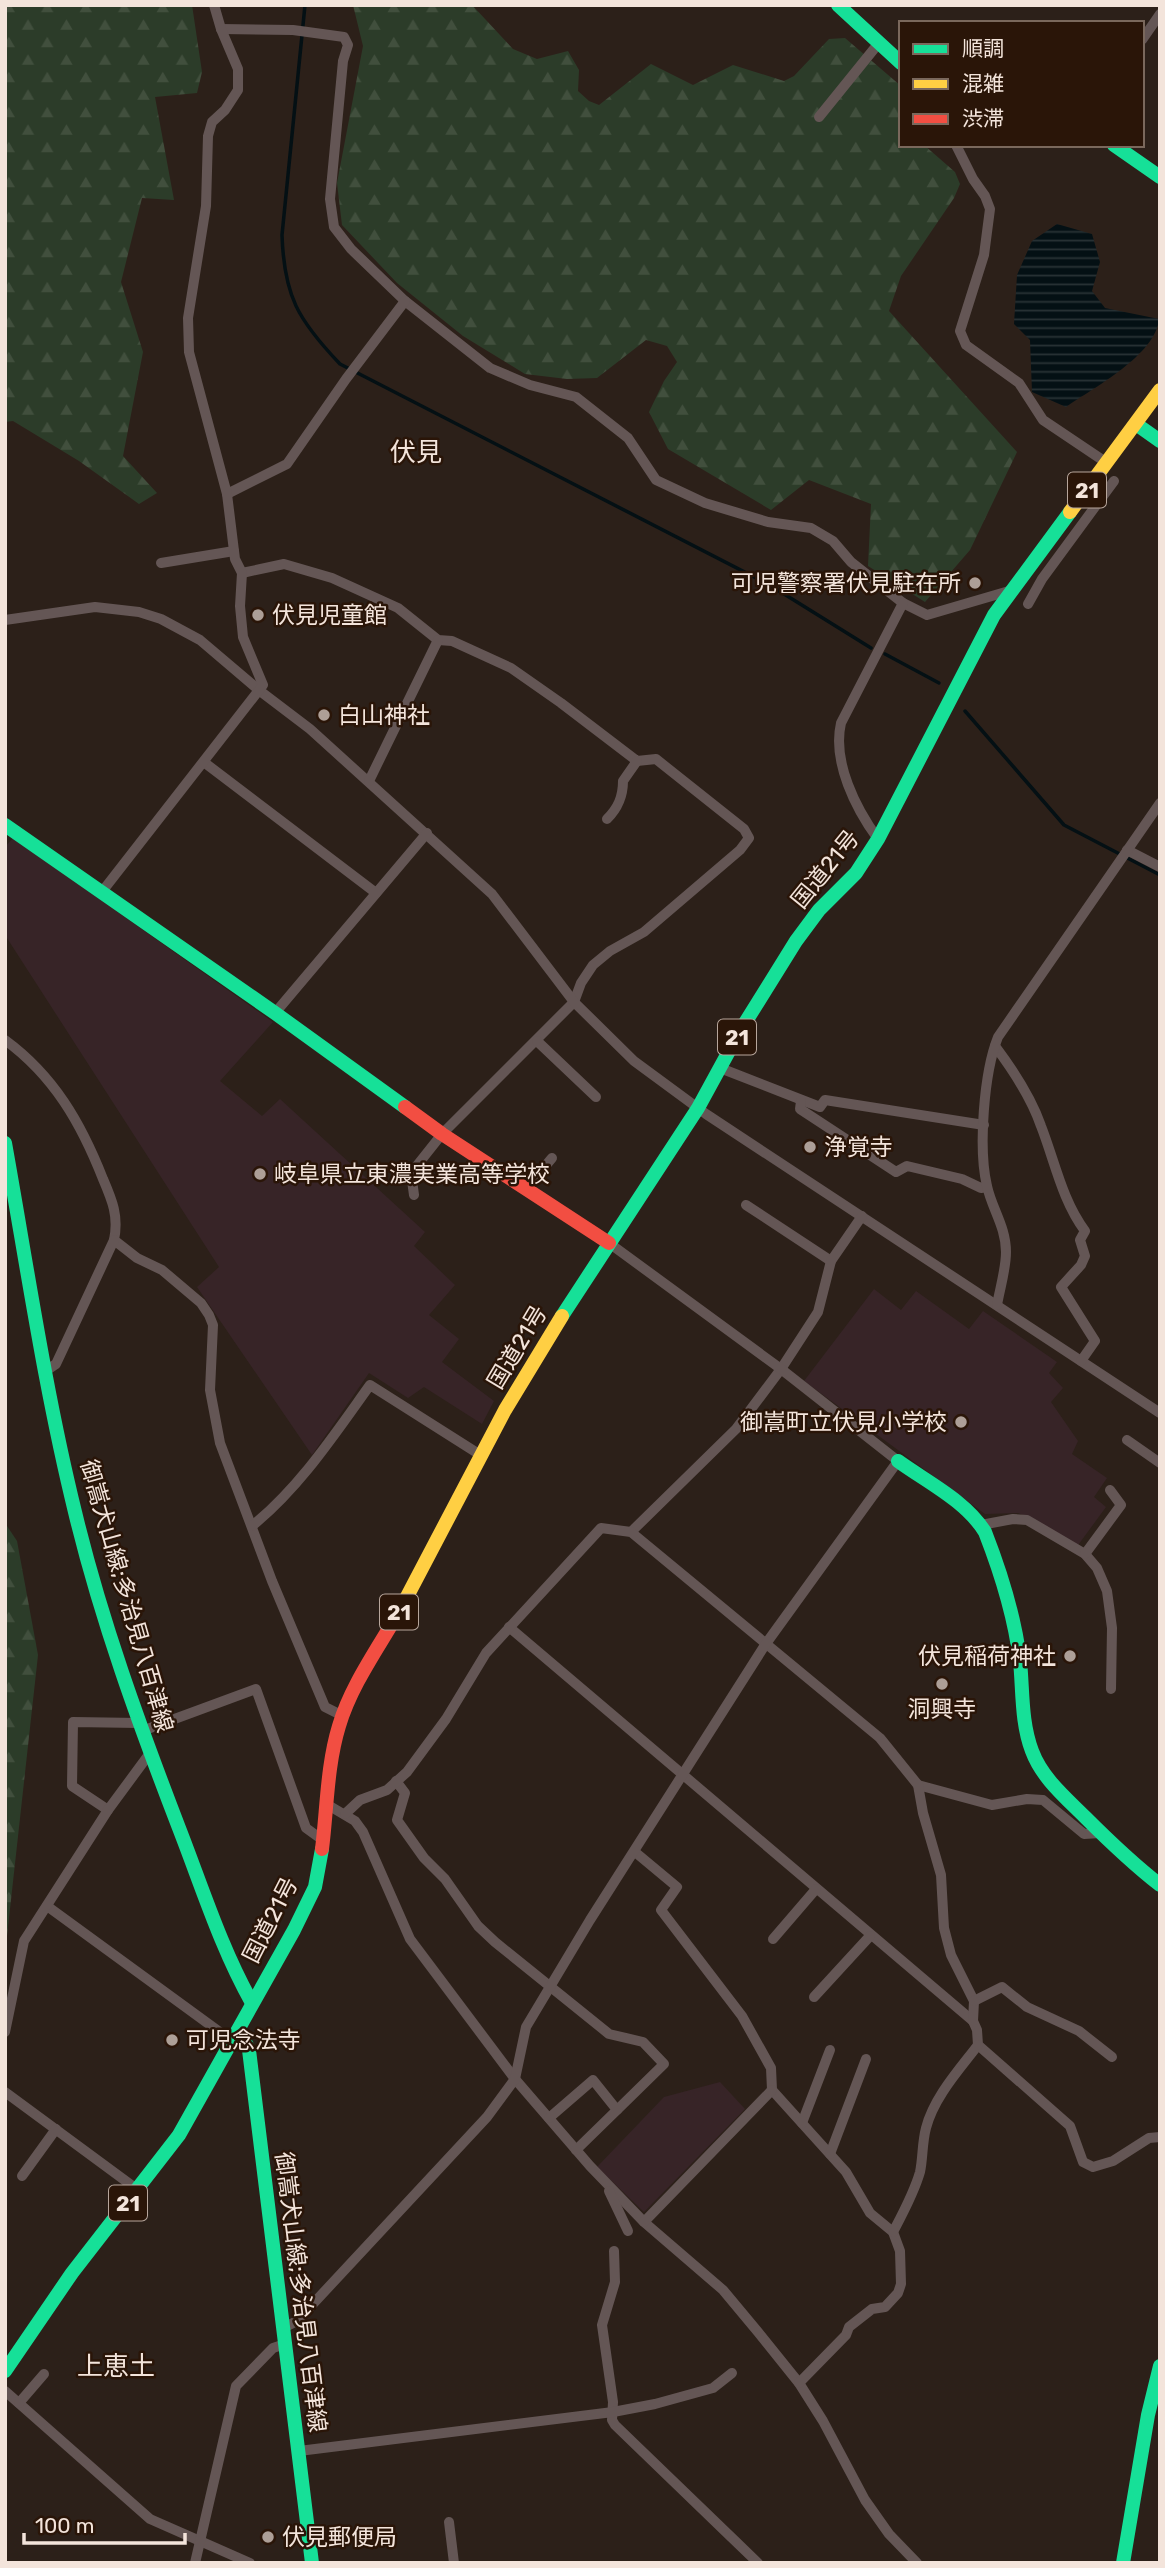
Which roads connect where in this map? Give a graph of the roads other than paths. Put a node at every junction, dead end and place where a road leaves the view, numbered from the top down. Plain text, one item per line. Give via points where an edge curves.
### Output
1 (214, 5) edge
2 (838, 5) edge
3 (1160, 14) edge
4 (221, 29) junction
5 (1144, 37) edge
6 (878, 44) junction
7 (899, 61) edge
8 (819, 117) dead end
9 (957, 147) edge
10 (1117, 147) edge
11 (1160, 177) edge
12 (405, 301) junction
13 (1160, 390) edge
14 (1136, 424) junction
15 (1160, 441) edge
16 (1107, 463) junction
17 (1114, 481) dead end
18 (227, 495) junction
19 (234, 551) junction
20 (161, 564) dead end
21 (242, 573) junction
22 (1012, 590) junction
23 (903, 603) junction
24 (1028, 604) dead end
25 (5, 620) edge
26 (438, 640) junction
27 (260, 691) junction
28 (637, 761) junction
29 (205, 763) junction
30 (369, 781) junction
31 (1160, 803) edge
32 (607, 819) dead end
33 (7, 830) edge
34 (427, 833) junction
35 (878, 839) junction
36 (1128, 850) junction
37 (1160, 866) edge
38 (376, 892) junction
39 (101, 893) junction
40 (574, 1002) junction
41 (275, 1013) junction
42 (5, 1040) edge
43 (537, 1041) junction
44 (995, 1046) junction
45 (720, 1068) junction
46 (596, 1097) dead end
47 (801, 1101) junction
48 (698, 1108) junction
49 (984, 1125) junction
50 (442, 1134) junction
51 (5, 1143) edge
52 (552, 1158) dead end
53 (987, 1188) junction
54 (526, 1189) junction
55 (414, 1195) dead end
56 (746, 1205) dead end
57 (862, 1216) junction
58 (114, 1240) junction
59 (608, 1243) junction
60 (831, 1261) junction
61 (997, 1305) junction
62 (1081, 1361) junction
63 (781, 1369) junction
64 (47, 1370) junction
65 (1160, 1413) edge
66 (1127, 1440) dead end
67 (482, 1456) junction
68 (898, 1461) junction
69 (1160, 1463) edge
70 (1110, 1490) dead end
71 (252, 1525) junction
72 (981, 1525) junction
73 (631, 1532) junction
74 (1086, 1554) junction
75 (509, 1627) junction
76 (765, 1645) junction
77 (1111, 1689) dead end
78 (343, 1716) junction
79 (141, 1727) junction
80 (149, 1753) junction
81 (682, 1775) junction
82 (397, 1781) junction
83 (918, 1785) junction
84 (328, 1805) junction
85 (108, 1810) junction
86 (345, 1814) junction
87 (1100, 1833) junction
88 (324, 1841) junction
89 (635, 1852) junction
90 (1160, 1885) edge
91 (816, 1889) junction
92 (47, 1906) junction
93 (870, 1936) junction
94 (773, 1939) dead end
95 (550, 1985) junction
96 (814, 1997) dead end
97 (974, 2001) junction
98 (252, 2003) junction
99 (973, 2021) junction
100 (5, 2032) edge
101 (236, 2035) junction
102 (978, 2045) junction
103 (830, 2050) dead end
104 (1112, 2057) dead end
105 (866, 2059) dead end
106 (514, 2079) junction
107 (772, 2090) junction
108 (5, 2092) edge
109 (617, 2110) junction
110 (549, 2118) junction
111 (802, 2123) junction
112 (56, 2129) junction
113 (1160, 2137) edge
114 (576, 2150) junction
115 (830, 2154) junction
116 (22, 2176) dead end
117 (605, 2182) junction
118 (138, 2190) junction
119 (644, 2222) junction
120 (628, 2231) dead end
121 (893, 2232) junction
122 (614, 2251) dead end
123 (283, 2328) junction
124 (285, 2344) junction
125 (1160, 2366) edge
126 (5, 2371) edge
127 (732, 2373) dead end
128 (44, 2374) dead end
129 (799, 2383) junction
130 (5, 2391) edge
131 (19, 2403) junction
132 (613, 2412) junction
133 (299, 2451) junction
134 (449, 2522) dead end
135 (201, 2541) junction
136 (195, 2563) edge
137 (250, 2563) edge
138 (312, 2563) edge
139 (454, 2563) edge
140 (758, 2563) edge
141 (917, 2563) edge
142 (1123, 2563) edge

1 - 4 street
2 - 6 main road
3 - 5 street
4 - 12 street via 293,30 344,37 348,45 330,199 334,227
4 - 18 street via 238,69 238,90 212,122 208,136 206,206 188,318 189,352
6 - 7 main road
6 - 8 street
9 - 16 street via 990,209 984,255 960,331 966,345 1019,383 1043,420
10 - 11 main road
12 - 18 street via 287,464
12 - 23 street via 490,368 576,397 628,438 656,480 705,503 768,522 811,528 833,541 850,562
13 - 14 main road, 国道21号 / 21
14 - 15 main road
14 - 16 main road, 国道21号 / 21
16 - 22 main road, 国道21号 / 21
17 - 24 street
18 - 19 street
19 - 20 street
19 - 21 street
21 - 26 street via 284,564 332,578 398,608
21 - 27 street via 240,622 263,685
22 - 23 street via 927,615
22 - 35 main road, 国道21号 / 21 via 978,642
23 - 35 street via 839,734 845,774
25 - 27 street via 95,607 139,612 201,640
26 - 28 street via 452,641 511,668
26 - 30 street
27 - 29 street
27 - 30 street
28 - 32 street via 622,781 617,810
28 - 40 street via 656,759 744,829 749,838 644,932 593,965
29 - 38 street
29 - 39 street
30 - 34 street
31 - 36 street
33 - 39 main road
34 - 38 street
34 - 40 street via 492,894
35 - 45 main road, 国道21号 / 21 via 856,873 796,941
36 - 37 street
36 - 44 street
38 - 41 street
39 - 41 main road
40 - 43 street
40 - 48 street via 634,1061
41 - 50 main road
42 - 58 street via 35,1065 64,1100 89,1142 116,1212
43 - 46 street
43 - 50 street
44 - 49 street via 989,1060
44 - 62 street via 1041,1123 1072,1214 1085,1231 1080,1240 1085,1256 1061,1287 1095,1341
45 - 47 street
45 - 48 main road, 国道21号 / 21
47 - 49 street via 820,1107 825,1100
47 - 53 street via 800,1109 896,1172 907,1166
48 - 57 street
48 - 59 main road, 国道21号 / 21
49 - 53 street
50 - 54 main road
50 - 55 street via 411,1173
51 - 64 main road, 御嵩犬山線;多治見八百津線
52 - 54 street
53 - 61 street via 1001,1221 1006,1254
54 - 59 main road
56 - 60 street
57 - 60 street
57 - 61 street
58 - 64 street via 56,1364
58 - 71 street via 162,1270 201,1303 214,1325 210,1390 215,1418
59 - 63 street
59 - 67 main road, 国道21号 / 21
60 - 63 street via 818,1312
61 - 62 street
62 - 65 street
63 - 68 street
63 - 73 street via 736,1429
64 - 79 main road, 御嵩犬山線;多治見八百津線 via 88,1561
66 - 69 street
67 - 71 street via 370,1385 311,1466
67 - 78 main road, 国道21号 / 21
68 - 72 main road
68 - 76 street
70 - 74 street via 1121,1505
71 - 78 street via 325,1707
72 - 74 street via 1027,1520
72 - 87 main road via 1014,1627 1032,1751 1047,1780
73 - 75 street via 601,1528
73 - 76 street
74 - 77 street via 1107,1591
75 - 81 street
75 - 82 street
76 - 81 street
76 - 83 street via 880,1738
78 - 84 main road, 国道21号 / 21 via 333,1753
79 - 80 main road, 御嵩犬山線;多治見八百津線
79 - 85 street via 73,1722 72,1786
79 - 88 street via 256,1689 306,1828
80 - 85 street
80 - 98 main road, 御嵩犬山線;多治見八百津線 via 234,1970
81 - 89 street
81 - 91 street
82 - 86 street via 360,1800
82 - 95 street via 405,1793 397,1820 424,1858 478,1926
83 - 87 street via 992,1805 1043,1800 1084,1835
83 - 97 street via 940,1875 951,1955
84 - 86 street
84 - 88 main road, 国道21号 / 21
85 - 92 street
86 - 106 street via 363,1832 410,1939
87 - 90 main road via 1128,1862
88 - 98 main road, 国道21号 / 21 via 310,1898
89 - 95 street
89 - 107 street via 677,1887 661,1910 742,2016 771,2068
91 - 93 street
91 - 94 street
92 - 100 street via 24,1941
92 - 101 street
93 - 96 street
93 - 99 street
95 - 106 street via 526,2027
95 - 109 street via 609,2034 643,2042 664,2064
97 - 99 street
97 - 104 street via 1002,1986 1027,2007 1079,2031
98 - 101 main road, 国道21号 / 21
99 - 102 street
101 - 118 main road, 国道21号 / 21 via 179,2135
101 - 123 main road, 御嵩犬山線;多治見八百津線 via 248,2050
102 - 113 street via 1070,2126 1083,2162 1093,2167 1113,2161 1149,2138
102 - 121 street via 934,2108 915,2186
103 - 111 street
105 - 115 street
106 - 110 street
106 - 123 street via 487,2117 297,2321
107 - 111 street
107 - 119 street
108 - 112 street
109 - 110 street via 593,2080
109 - 114 street
110 - 114 street
111 - 115 street
112 - 116 street
112 - 118 street
114 - 117 street
115 - 121 street via 870,2213
117 - 119 street
117 - 120 street
118 - 126 main road, 国道21号 / 21 via 72,2273
119 - 129 street via 723,2290
121 - 129 street via 900,2251 898,2293 885,2307 872,2309 849,2327
122 - 132 street via 615,2282 602,2325
123 - 124 main road, 御嵩犬山線;多治見八百津線
124 - 133 main road, 御嵩犬山線;多治見八百津線
124 - 135 street via 273,2347 236,2386
125 - 142 main road via 1149,2404
127 - 132 street via 713,2388
128 - 131 street
129 - 141 street via 865,2500
130 - 131 street
131 - 135 street via 150,2518
132 - 133 street
132 - 140 street via 615,2426
133 - 138 main road, 御嵩犬山線;多治見八百津線
134 - 139 street
135 - 136 street
135 - 137 street

